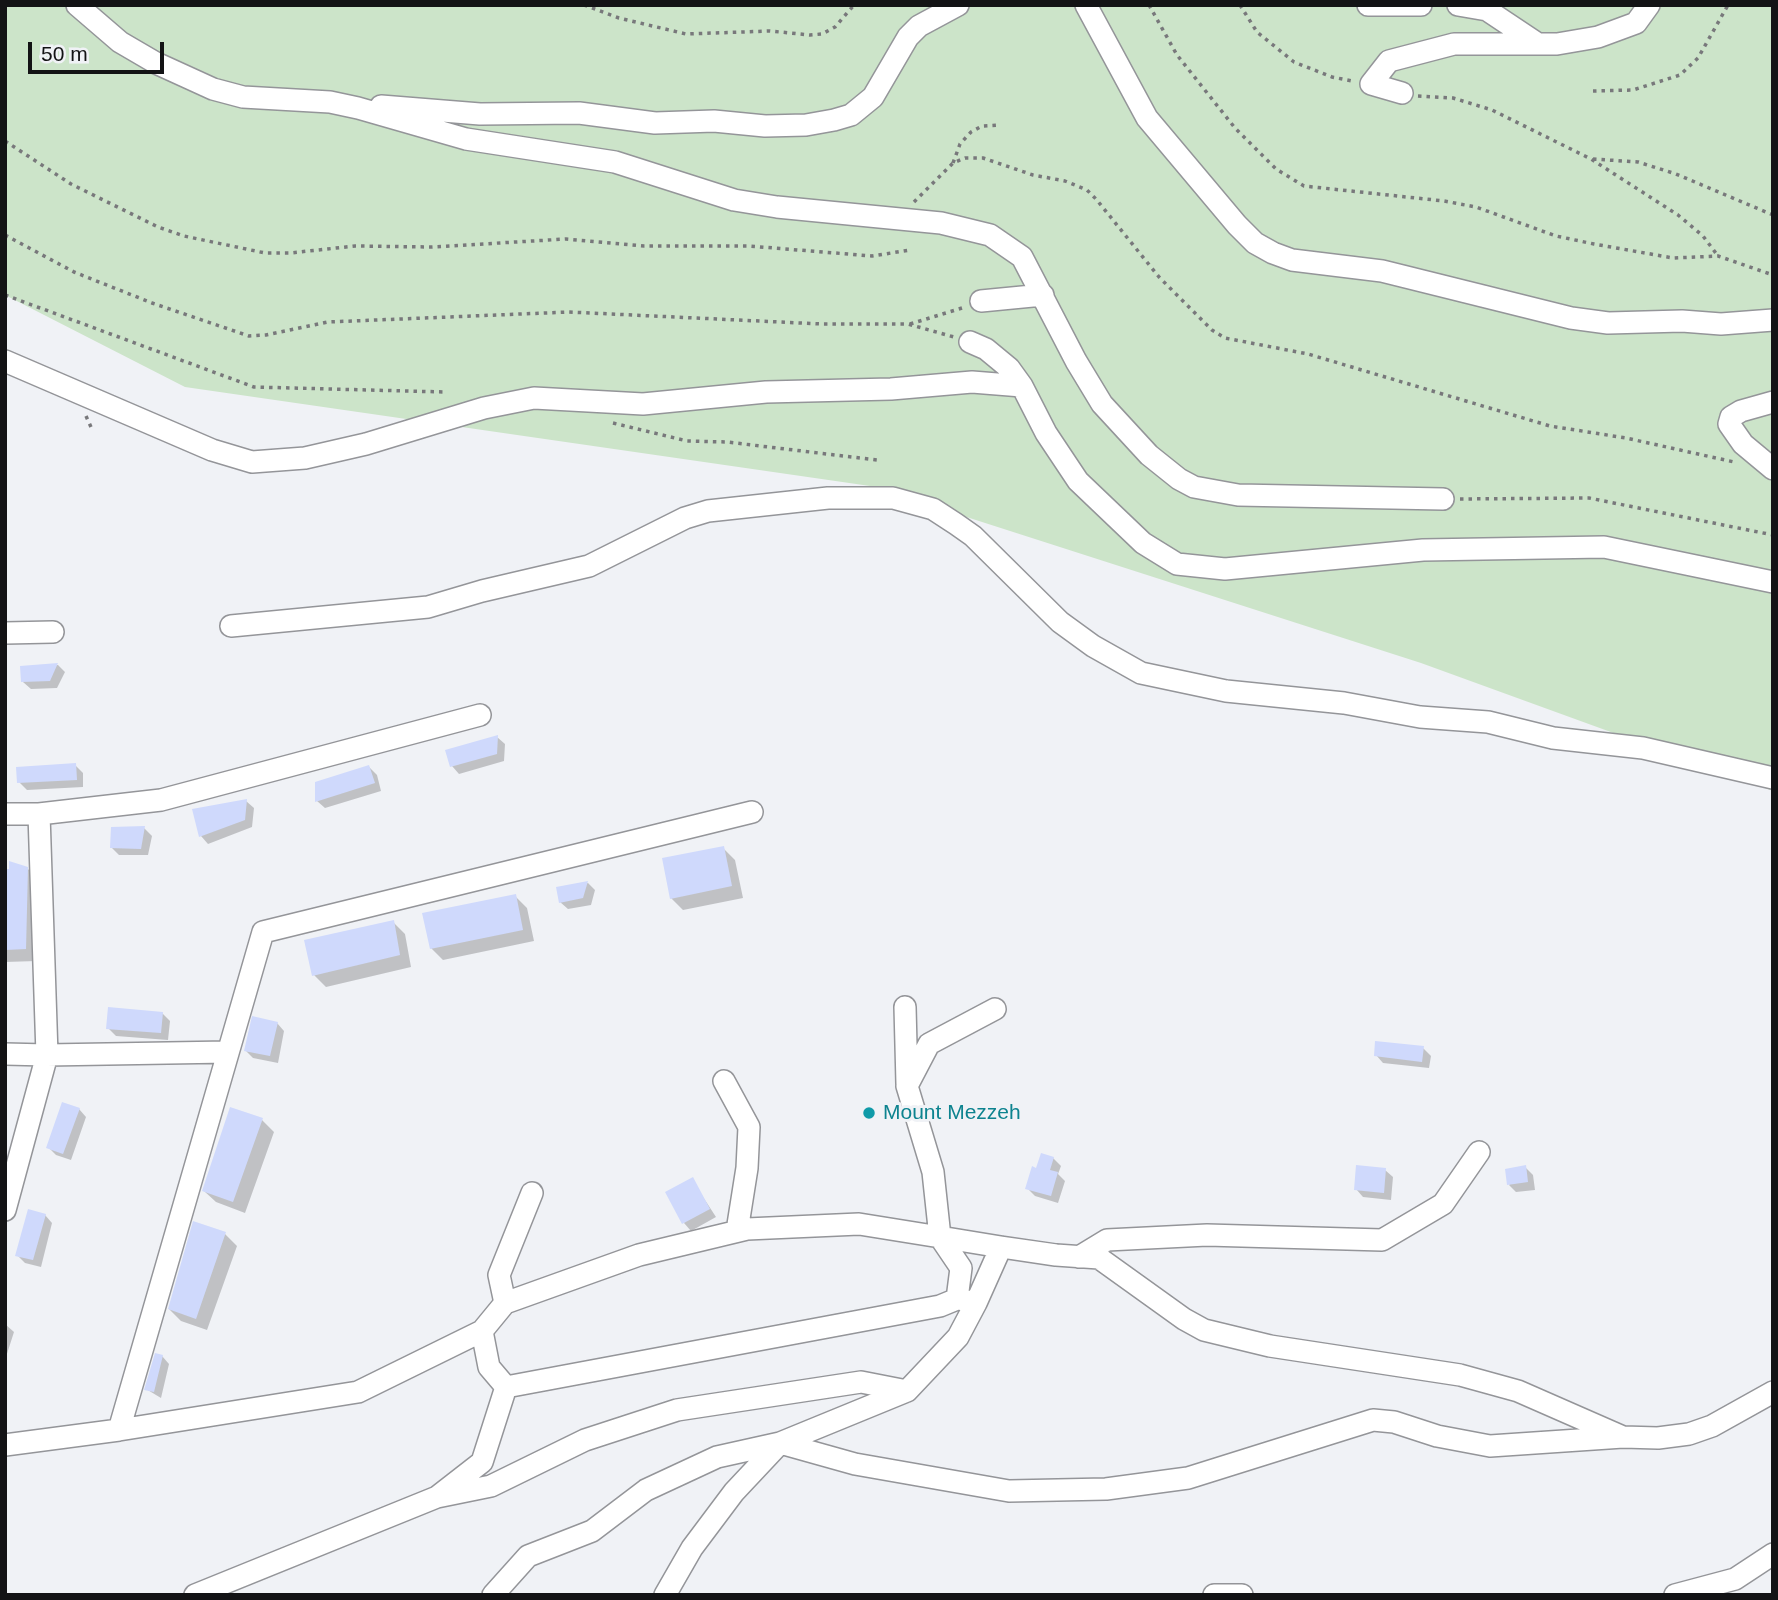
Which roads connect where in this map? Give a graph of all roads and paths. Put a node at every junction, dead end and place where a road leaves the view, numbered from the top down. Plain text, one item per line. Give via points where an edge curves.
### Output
1 (77, 5) edge
2 (584, 5) edge
3 (854, 5) edge
4 (958, 5) edge
5 (1086, 5) edge
6 (1149, 5) edge
7 (1240, 5) edge
8 (1368, 5) edge
9 (1421, 5) edge
10 (1458, 5) edge
11 (1649, 5) edge
12 (1728, 5) edge
13 (1535, 42) junction
14 (1371, 84) junction
15 (1593, 91) dead end
16 (1402, 93) joint
17 (358, 108) junction
18 (999, 125) dead end
19 (5, 141) edge
20 (1591, 159) junction
21 (953, 163) junction
22 (1773, 215) edge
23 (881, 218) junction
24 (5, 235) edge
25 (911, 250) dead end
26 (1718, 256) junction
27 (1773, 275) edge
28 (5, 295) edge
29 (1043, 295) junction
30 (981, 301) joint
31 (1773, 320) edge
32 (908, 324) junction
33 (970, 342) joint
34 (5, 361) edge
35 (1022, 386) junction
36 (445, 392) dead end
37 (1773, 402) edge
38 (606, 419) dead end
39 (877, 460) dead end
40 (1743, 465) dead end
41 (1773, 469) edge
42 (1443, 499) joint
43 (1773, 535) edge
44 (1773, 582) edge
45 (231, 626) dead end
46 (53, 632) dead end
47 (5, 633) edge
48 (480, 715) dead end
49 (1773, 778) edge
50 (752, 812) dead end
51 (5, 814) edge
52 (39, 814) junction
53 (905, 1007) dead end
54 (995, 1009) dead end
55 (228, 1052) junction
56 (5, 1054) edge
57 (47, 1055) junction
58 (724, 1081) dead end
59 (907, 1086) junction
60 (1479, 1152) dead end
61 (532, 1193) dead end
62 (5, 1210) edge
63 (737, 1231) junction
64 (940, 1237) junction
65 (1001, 1247) junction
66 (1079, 1257) junction
67 (967, 1301) junction
68 (505, 1303) junction
69 (482, 1331) junction
70 (506, 1387) junction
71 (907, 1391) junction
72 (1773, 1392) edge
73 (118, 1430) junction
74 (1623, 1437) junction
75 (780, 1443) junction
76 (5, 1444) edge
77 (437, 1497) junction
78 (1773, 1554) edge
79 (195, 1595) edge
80 (494, 1595) edge
81 (666, 1595) edge
82 (1214, 1595) edge
83 (1242, 1595) edge
84 (1675, 1595) edge

1 - 17 street via 120,42 213,89 243,97
2 - 3 path via 686,34 770,31 810,35 835,27
4 - 17 street via 908,37 862,108 851,116 825,122 765,126 714,121 655,123 579,113
5 - 31 street via 1147,118 1237,225 1273,253 1292,260 1382,271 1608,323
6 - 26 path via 1177,55 1236,128 1276,169 1304,186 1476,207 1556,236 1639,254
7 - 14 path via 1257,32 1294,62 1332,77
8 - 9 street
10 - 13 street via 1487,10
11 - 13 street via 1636,23 1625,29 1576,42
12 - 15 path via 1698,58 1680,75 1633,90
13 - 14 street via 1454,44 1405,55 1382,66
14 - 16 street
16 - 20 path via 1475,104
17 - 23 street via 466,139 615,162 734,200
18 - 21 path via 971,132
19 - 25 path via 71,184 158,227 265,253 566,239 872,256
20 - 22 path via 1639,162
20 - 26 path via 1678,215
21 - 23 path via 909,206
21 - 40 path via 983,158 1087,190 1159,277 1225,338 1308,354 1550,426
23 - 29 street via 941,223 989,235 1022,257
24 - 32 path via 74,272 249,336 328,323 569,312
26 - 27 path
28 - 36 path via 254,387
29 - 30 street
29 - 42 street via 1102,404 1149,455 1186,483 1238,495
30 - 32 path
32 - 33 path
33 - 35 street via 998,358
34 - 35 street via 252,463 354,447 534,398 643,404 766,392 972,382
35 - 44 street via 1078,481 1143,543 1177,564 1225,569 1423,550 1604,547
37 - 41 street via 1741,411 1731,417 1729,425 1743,444
38 - 39 path via 687,441
42 - 43 path via 1589,498
45 - 49 street via 428,607 589,566 708,511 828,498 893,498 933,509 956,524 1060,621 1141,673 1226,691 1344,703 1502,725 1553,738 1643,748
46 - 47 street
48 - 52 street via 161,800
50 - 55 street via 263,932
51 - 52 street
52 - 57 street
53 - 59 street
54 - 59 street via 929,1044
55 - 57 street
55 - 73 street
56 - 57 street
57 - 62 street
58 - 63 street via 749,1127
59 - 64 street via 933,1172
60 - 66 street via 1443,1204 1382,1240 1207,1235 1107,1240
61 - 68 street via 499,1275
63 - 64 street via 859,1224
63 - 68 street via 639,1255
64 - 65 street
64 - 67 street via 961,1268
65 - 66 street
65 - 67 street
66 - 74 street via 1099,1258 1204,1330 1270,1346 1460,1375 1518,1391
67 - 70 street
67 - 71 street via 958,1337
68 - 69 street
69 - 70 street via 489,1367
69 - 73 street via 358,1392
70 - 77 street via 482,1462
71 - 75 street
71 - 77 street via 861,1382 677,1410 585,1440 491,1486
72 - 74 street via 1689,1434
73 - 76 street
74 - 75 street via 1490,1446 1373,1420 1188,1478 1054,1492 955,1483 855,1464
75 - 80 street via 717,1457 646,1490 592,1531 528,1556
75 - 81 street via 734,1492 692,1548
77 - 79 street
78 - 84 street via 1735,1579
82 - 83 street

